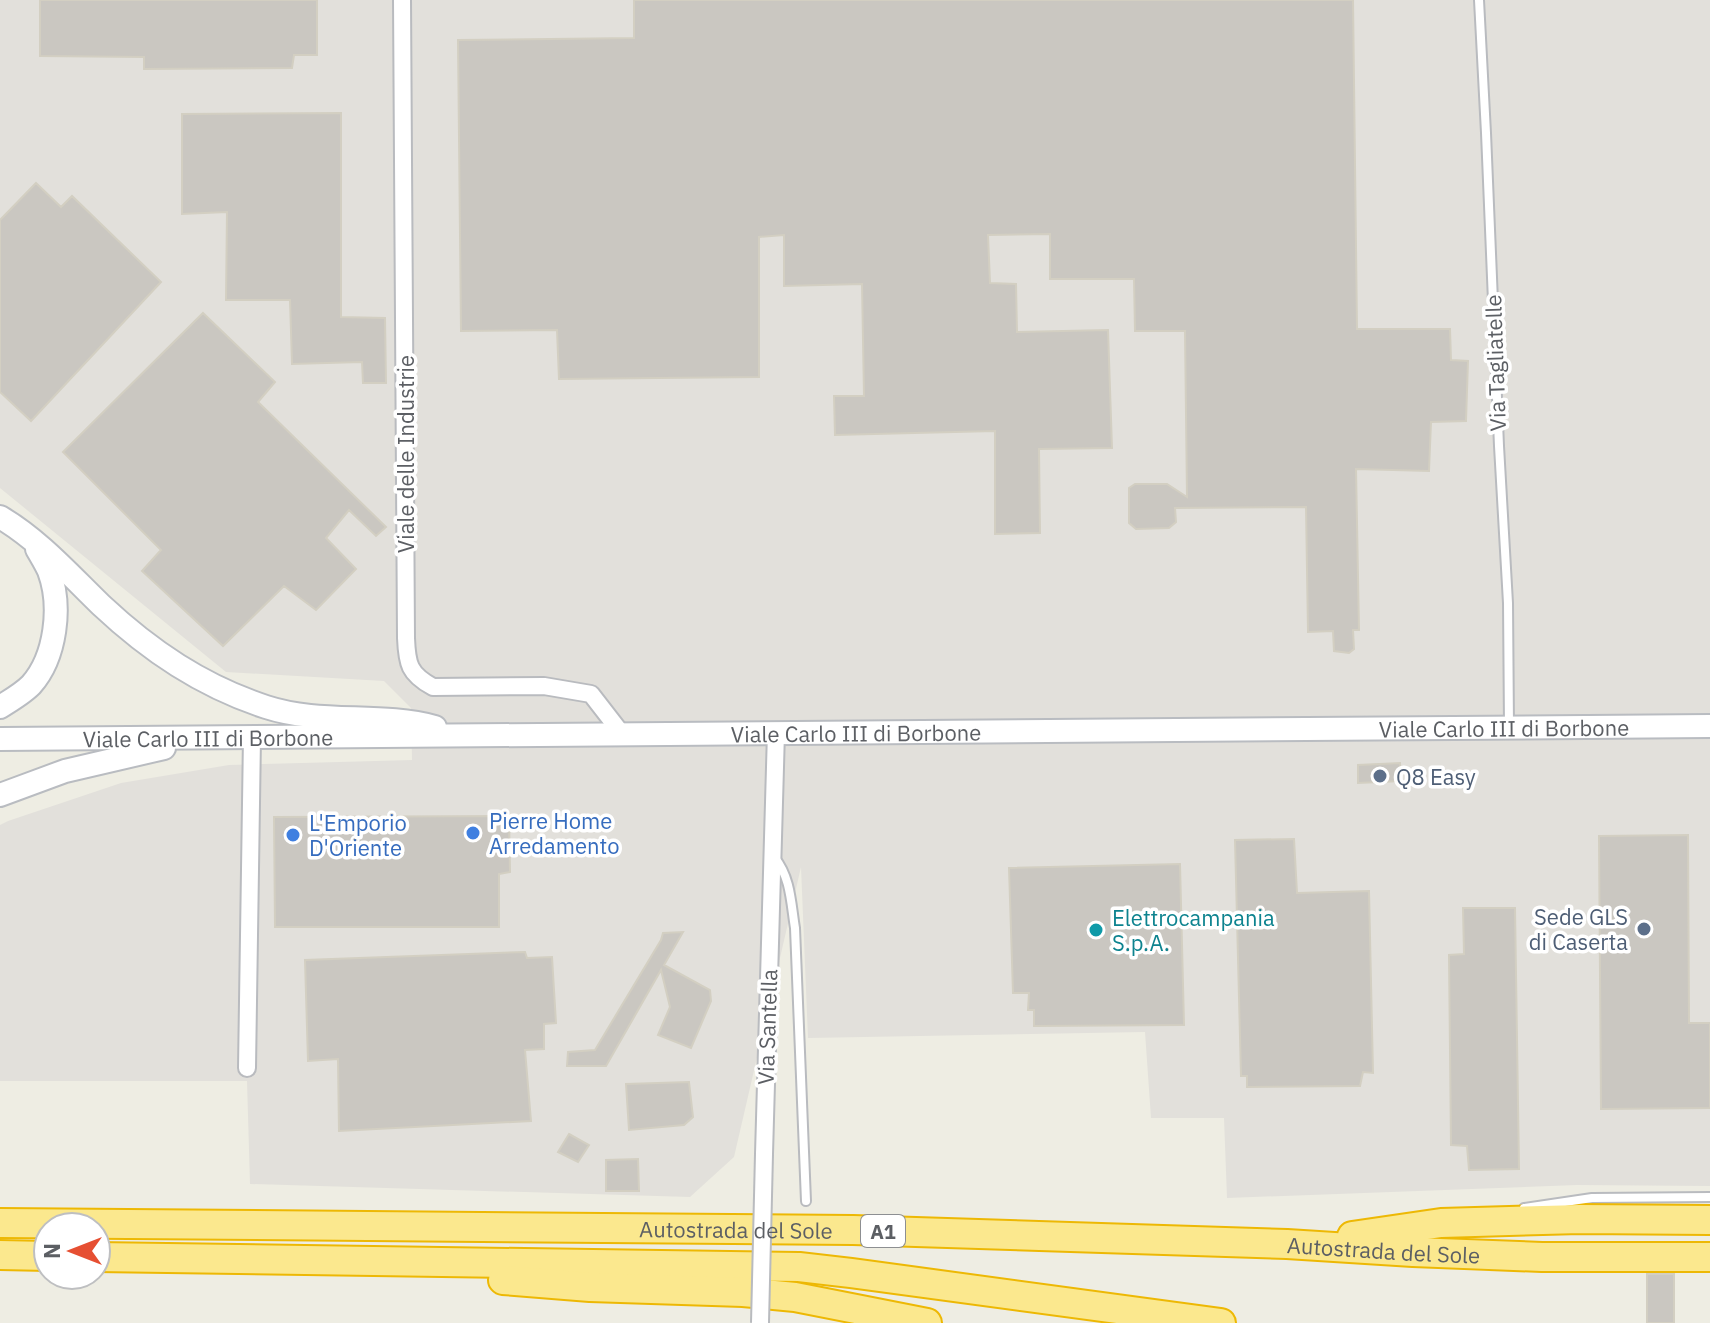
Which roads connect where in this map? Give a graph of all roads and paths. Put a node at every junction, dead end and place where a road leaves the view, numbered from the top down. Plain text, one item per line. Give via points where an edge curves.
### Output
1 (402, 0) edge
2 (1479, 0) edge
3 (0, 517) edge
4 (32, 541) junction
5 (0, 707) edge
6 (1710, 726) edge
7 (1509, 727) junction
8 (776, 732) junction
9 (622, 734) junction
10 (467, 735) junction
11 (246, 738) junction
12 (0, 739) edge
13 (0, 795) edge
14 (772, 854) junction
15 (247, 1068) dead end
16 (1710, 1197) edge
17 (806, 1201) dead end
18 (1509, 1210) dead end
19 (1495, 1213) dead end
20 (1710, 1220) edge
21 (0, 1223) edge
22 (1441, 1223) junction
23 (1287, 1244) junction
24 (0, 1255) edge
25 (32, 1256) edge
26 (112, 1257) edge
27 (1710, 1257) edge
28 (395, 1262) junction
29 (760, 1323) edge
30 (927, 1323) edge
31 (1221, 1323) edge

1 - 9 street, Viale delle Industrie via 407,662 417,678 433,687 544,686 591,694
2 - 7 lane, Via Tagliatelle via 1508,603
3 - 4 main road
4 - 5 main road via 49,571 54,632 31,684
4 - 10 main road via 166,659 235,695 294,714 411,721
6 - 7 main road, Viale Carlo III di Borbone
7 - 8 main road, Viale Carlo III di Borbone
8 - 9 main road, Viale Carlo III di Borbone
8 - 14 street, Via Santella
9 - 10 main road, Viale Carlo III di Borbone
10 - 11 main road, Viale Carlo III di Borbone
11 - 12 main road, Viale Carlo III di Borbone
11 - 13 main road via 157,748 65,771
11 - 15 street
14 - 17 lane via 789,885 795,928
14 - 29 street, Via Santella, bridge
16 - 18 lane via 1592,1198
19 - 22 lane
20 - 22 highway
21 - 23 highway, Autostrada del Sole / A1 via 853,1230
22 - 23 highway
23 - 27 highway, Autostrada del Sole / A1 via 1542,1257
24 - 25 highway
26 - 28 highway, Autostrada del Sole / A1
28 - 30 highway via 548,1285 795,1297
28 - 31 highway, Autostrada del Sole / A1 via 799,1267

